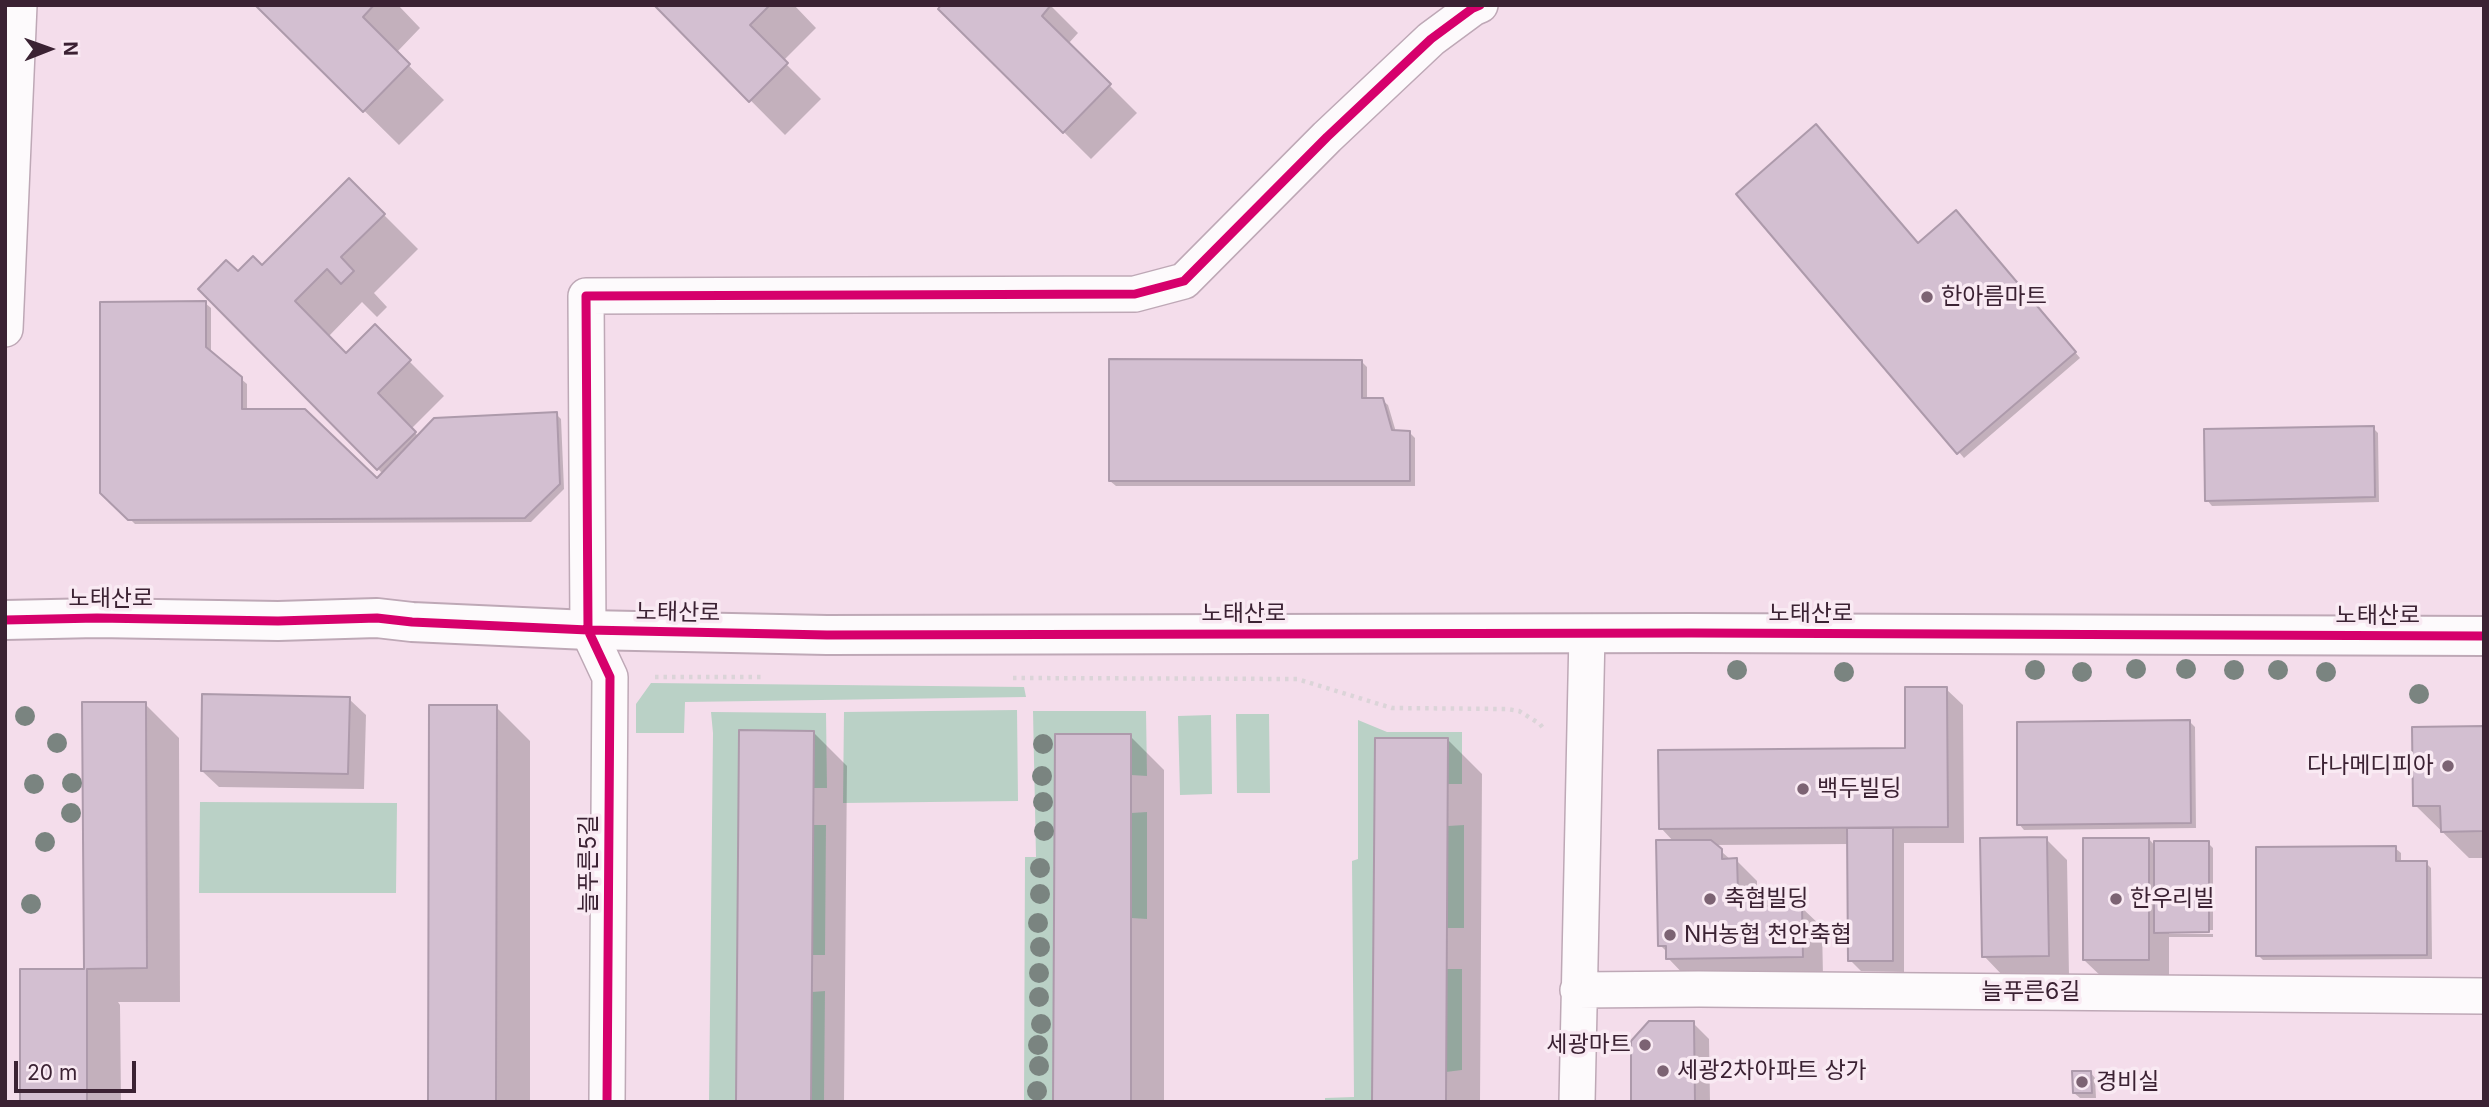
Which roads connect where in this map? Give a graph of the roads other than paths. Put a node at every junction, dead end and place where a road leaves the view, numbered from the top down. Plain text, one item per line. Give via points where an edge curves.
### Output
1 (19, 5) edge
2 (1480, 5) edge
3 (5, 329) edge
4 (5, 620) edge
5 (588, 631) junction
6 (1587, 633) junction
7 (2484, 636) edge
8 (1578, 990) junction
9 (2484, 996) edge
10 (607, 1102) edge
11 (1577, 1102) edge

1 - 3 street
2 - 5 street via 1422,48 1184,281 1135,294 586,296
4 - 5 street, 노태산로 via 377,618
5 - 6 street, 노태산로 via 827,635
5 - 10 street, 늘푸른5길 via 610,677
6 - 7 street, 노태산로
6 - 8 street
8 - 9 street, 늘푸른6길
8 - 11 street

